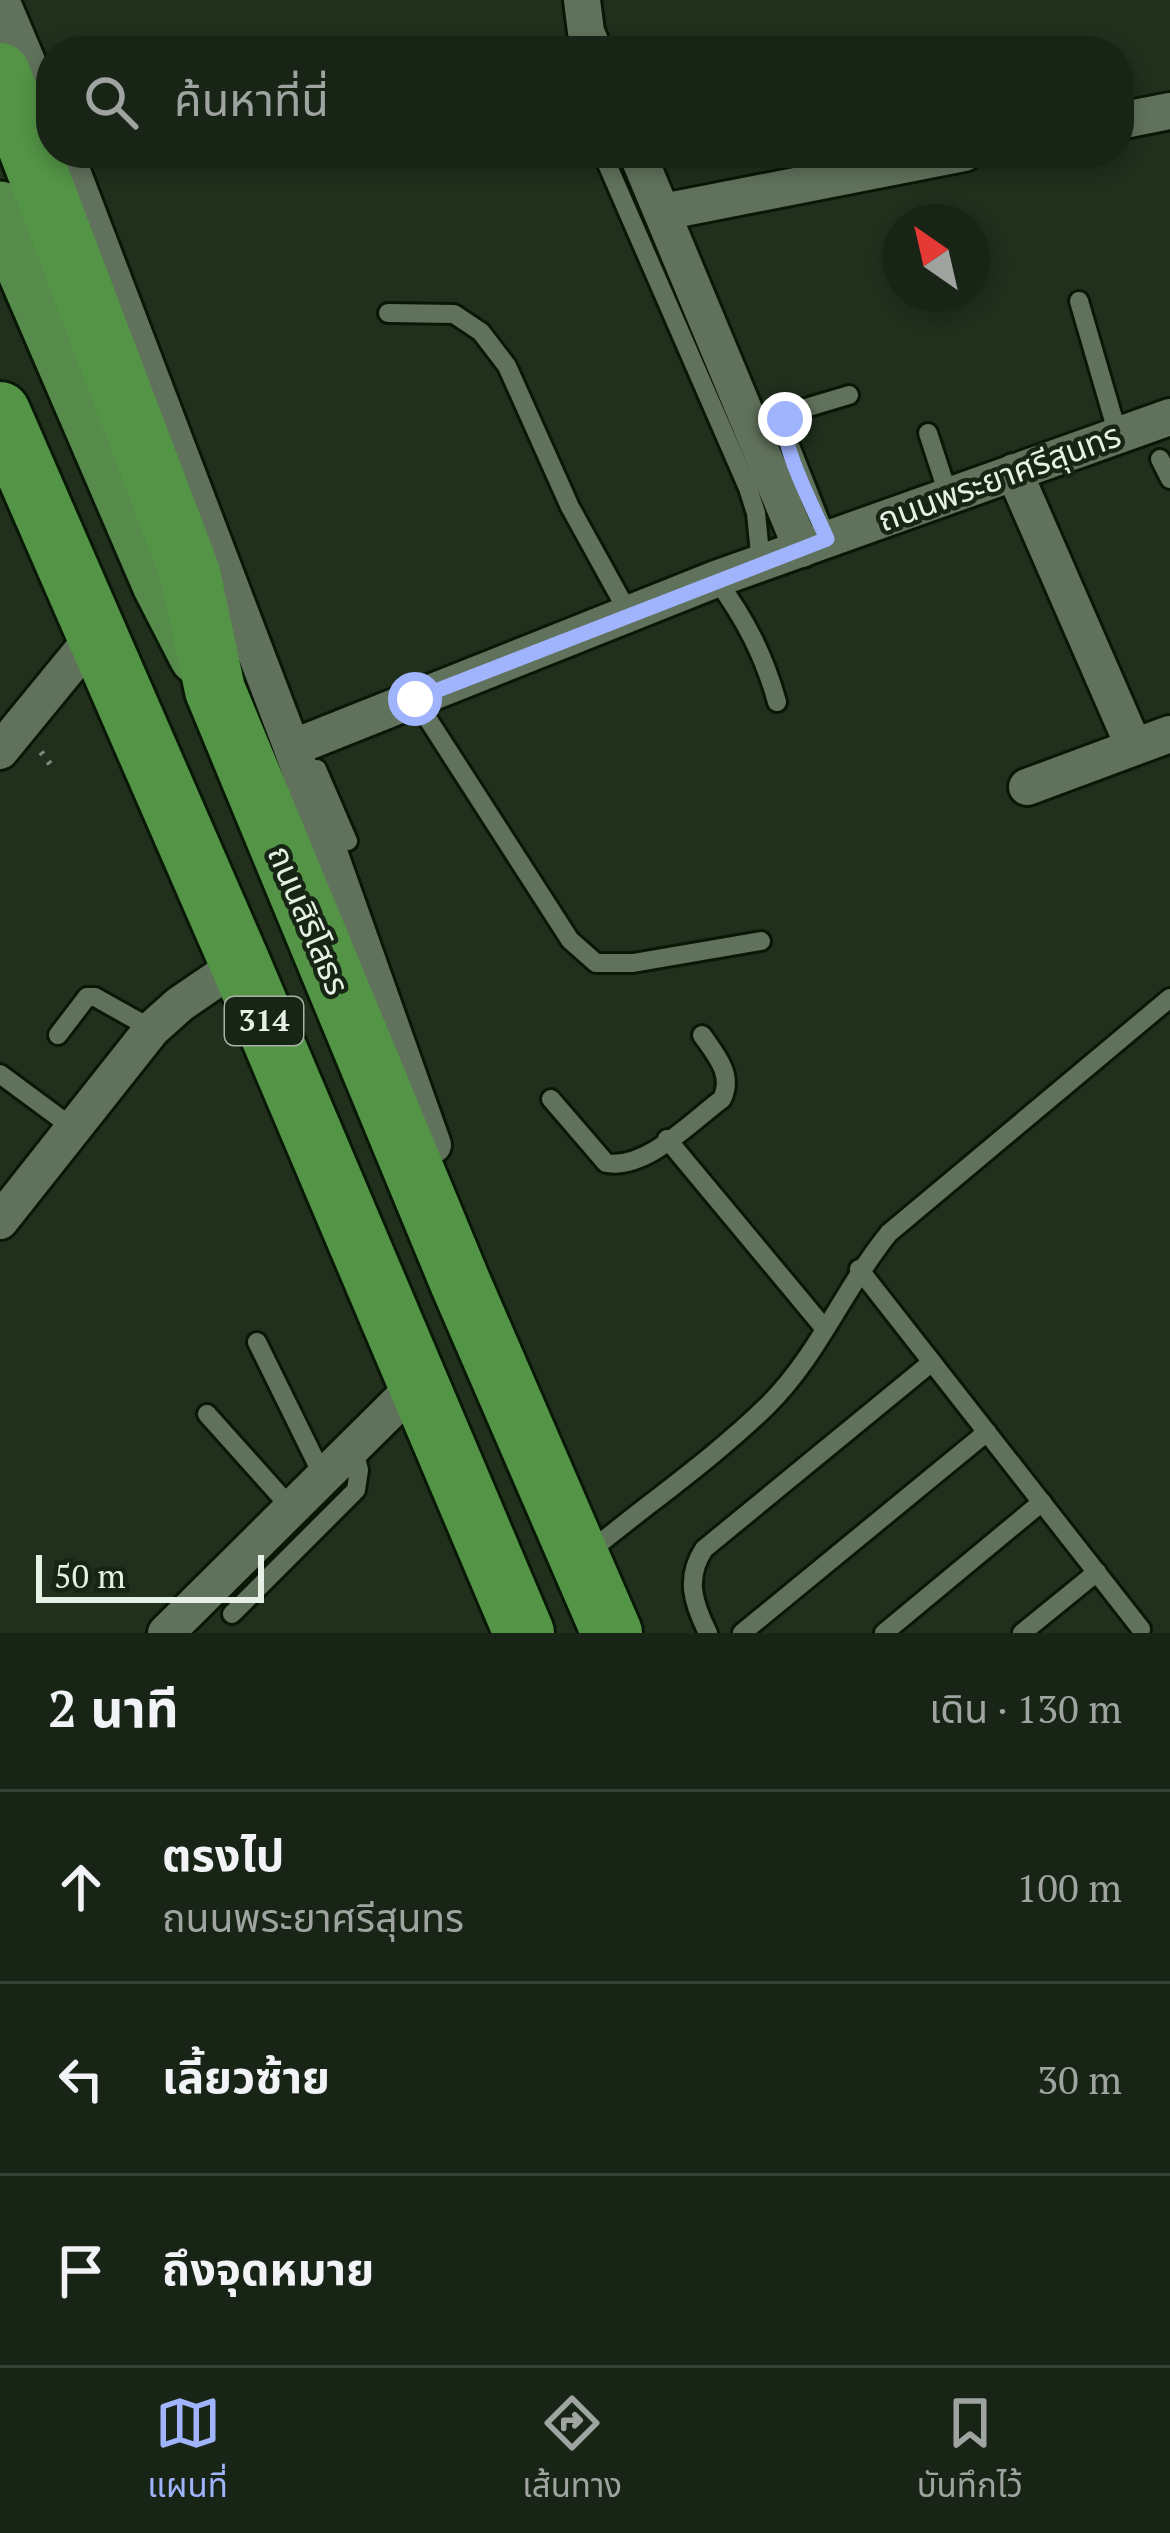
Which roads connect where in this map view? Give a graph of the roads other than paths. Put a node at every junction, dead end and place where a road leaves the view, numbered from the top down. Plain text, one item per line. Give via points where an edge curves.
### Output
1 (1, 0) edge
2 (583, 0) edge
3 (588, 36) edge
4 (0, 73) edge
5 (36, 83) edge
6 (1170, 111) edge
7 (1134, 119) edge
8 (36, 167) edge
9 (37, 168) edge
10 (71, 168) edge
11 (628, 168) edge
12 (905, 168) edge
13 (0, 210) edge
14 (659, 230) junction
15 (1079, 301) dead end
16 (388, 313) dead end
17 (849, 395) dead end
18 (0, 412) edge
19 (928, 433) dead end
20 (1150, 437) edge
21 (1014, 472) junction
22 (1170, 478) edge
23 (948, 494) junction
24 (815, 544) junction
25 (760, 564) junction
26 (716, 579) junction
27 (629, 614) junction
28 (95, 635) junction
29 (215, 690) junction
30 (415, 699) junction
31 (777, 702) dead end
32 (1170, 734) edge
33 (299, 745) junction
34 (1134, 747) junction
35 (0, 752) edge
36 (1027, 787) dead end
37 (348, 841) dead end
38 (761, 941) dead end
39 (240, 963) junction
40 (1170, 998) edge
41 (152, 1029) junction
42 (58, 1035) dead end
43 (702, 1035) dead end
44 (0, 1074) edge
45 (551, 1099) dead end
46 (74, 1128) junction
47 (667, 1139) junction
48 (0, 1221) edge
49 (859, 1269) junction
50 (460, 1282) junction
51 (825, 1329) junction
52 (257, 1342) dead end
53 (932, 1362) junction
54 (417, 1384) junction
55 (207, 1414) dead end
56 (987, 1432) junction
57 (353, 1447) junction
58 (323, 1476) junction
59 (1042, 1502) junction
60 (291, 1508) junction
61 (580, 1560) junction
62 (1097, 1572) junction
63 (232, 1613) dead end
64 (505, 1623) edge
65 (1141, 1632) edge
66 (166, 1633) edge
67 (612, 1633) edge
68 (708, 1633) edge
69 (742, 1633) edge
70 (884, 1633) edge
71 (1022, 1633) edge

1 - 5 street
2 - 3 street
4 - 8 highway
6 - 7 street
9 - 29 highway via 190,574
10 - 33 street
11 - 14 street
12 - 14 street
13 - 29 main road, ถนนสิริโสธร / 314
14 - 24 street
14 - 25 lane via 756,513
15 - 20 lane
16 - 27 lane via 454,314 482,332 507,366
17 - 24 lane via 792,412 782,428
18 - 28 highway, 314
19 - 23 lane
20 - 21 street, ถนนพระยาศรีสุนทร
20 - 22 lane
21 - 23 street, ถนนพระยาศรีสุนทร
21 - 34 street
23 - 24 street, ถนนพระยาศรีสุนทร
24 - 25 street, ถนนพระยาศรีสุนทร
25 - 26 street, ถนนพระยาศรีสุนทร
26 - 27 street, ถนนพระยาศรีสุนทร
26 - 31 lane via 764,658
27 - 30 street, ถนนพระยาศรีสุนทร
28 - 35 street
28 - 39 highway, 314
29 - 50 highway, ถนนสิริโสธร / 314
30 - 33 street, ถนนพระยาศรีสุนทร
30 - 38 lane via 570,940 596,963
32 - 34 street
33 - 37 lane
33 - 50 street via 449,1191 461,1239
34 - 36 street
39 - 41 street
39 - 54 highway, 314
40 - 49 lane via 889,1233
41 - 42 lane via 87,997
41 - 46 street
43 - 47 lane via 724,1066 728,1088
44 - 46 lane
45 - 47 lane via 606,1163 622,1166
46 - 48 street
47 - 51 lane
49 - 51 lane
49 - 53 lane
50 - 61 highway, ถนนสิริโสธร / 314
51 - 61 lane via 767,1406
52 - 58 lane
53 - 56 lane
53 - 68 lane via 704,1549 692,1583
54 - 57 street
54 - 64 highway, 314
55 - 60 lane
56 - 59 lane
56 - 69 lane
57 - 58 street
57 - 63 lane via 356,1490
58 - 60 street
59 - 62 lane
59 - 70 lane
60 - 66 street
61 - 67 highway, ถนนสิริโสธร / 314
62 - 65 lane
62 - 71 lane

